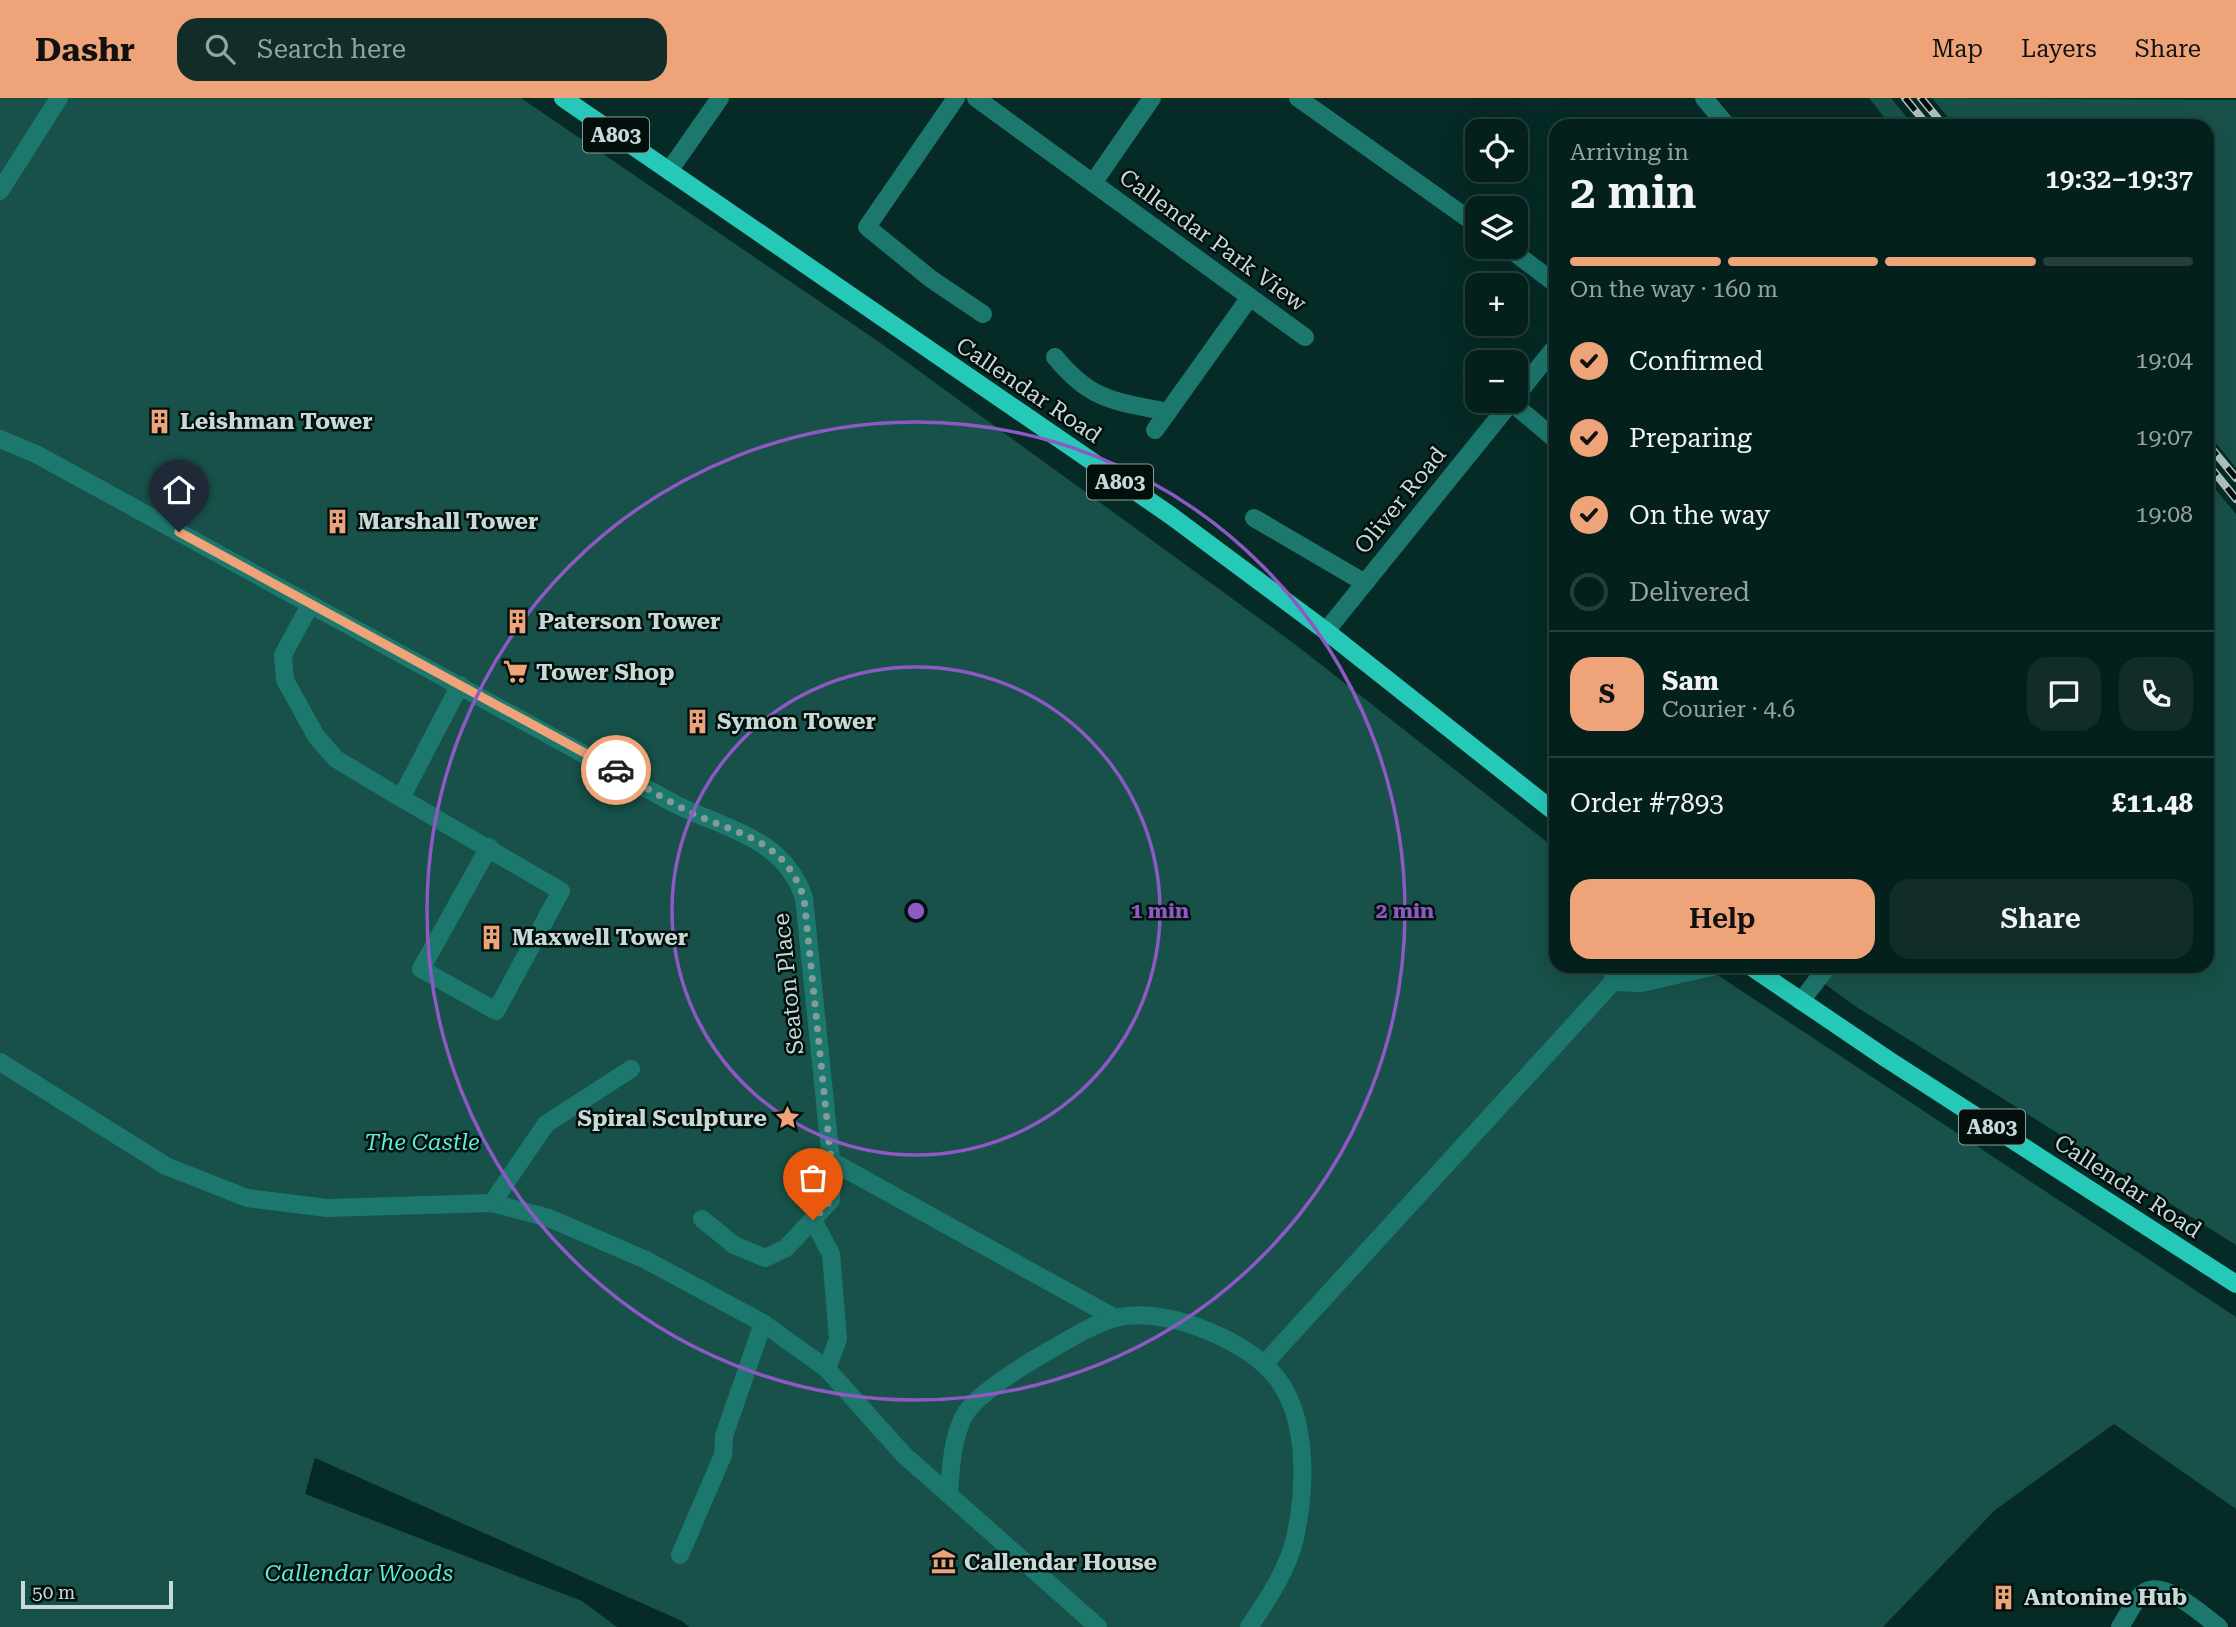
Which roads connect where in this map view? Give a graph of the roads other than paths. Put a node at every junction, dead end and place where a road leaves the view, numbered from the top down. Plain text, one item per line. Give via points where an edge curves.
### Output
1 (59, 98) edge
2 (563, 98) edge
3 (720, 98) edge
4 (956, 98) edge
5 (975, 98) edge
6 (1152, 98) edge
7 (1298, 98) edge
8 (1704, 98) edge
9 (1721, 119) edge
10 (669, 171) junction
11 (1093, 183) junction
12 (0, 191) edge
13 (1465, 216) edge
14 (1523, 259) edge
15 (1549, 279) edge
16 (1250, 297) junction
17 (983, 314) dead end
18 (1305, 337) dead end
19 (1549, 355) edge
20 (1055, 357) dead end
21 (1528, 381) edge
22 (1168, 412) junction
23 (1502, 413) edge
24 (1527, 413) edge
25 (1155, 430) dead end
26 (1549, 433) edge
27 (0, 439) edge
28 (1254, 518) dead end
29 (1365, 583) junction
30 (310, 605) junction
31 (1326, 631) junction
32 (460, 685) junction
33 (401, 798) junction
34 (1549, 807) edge
35 (489, 847) junction
36 (1685, 973) edge
37 (1760, 973) edge
38 (1823, 973) edge
39 (1613, 974) edge
40 (1801, 1001) junction
41 (0, 1062) edge
42 (631, 1069) dead end
43 (831, 1161) junction
44 (492, 1203) junction
45 (702, 1219) dead end
46 (813, 1220) junction
47 (2236, 1283) edge
48 (1115, 1318) junction
49 (763, 1323) junction
50 (1264, 1364) junction
51 (827, 1369) junction
52 (948, 1493) junction
53 (680, 1555) dead end
54 (1098, 1627) edge
55 (1249, 1627) edge
56 (2120, 1627) edge
57 (2218, 1627) edge

1 - 12 street
2 - 10 main road, Callendar Road / A803
3 - 10 street
4 - 17 street via 867,227 930,279
5 - 11 street, Callendar Park View
6 - 11 street, Callendar Park View
7 - 13 street
8 - 9 street
10 - 31 main road, Callendar Road / A803 via 1170,515
11 - 16 street, Callendar Park View
14 - 15 street
16 - 18 street, Callendar Park View
16 - 22 street
19 - 21 street, Oliver Road
20 - 22 street via 1073,379 1102,398
22 - 25 street
23 - 29 street, Oliver Road
24 - 26 street
27 - 30 street, Seaton Place via 36,454
28 - 29 street
29 - 31 street, Oliver Road
30 - 32 street, Seaton Place
30 - 33 street via 283,655 285,680 316,736 336,759
31 - 34 main road, Callendar Road / A803
32 - 33 street
32 - 43 street, Seaton Place via 684,808 748,834 780,857 804,898
33 - 35 street
35 - 35 street via 421,970 496,1011 561,891
36 - 39 street via 1641,983
37 - 40 main road, Callendar Road / A803
38 - 40 street
39 - 50 street
40 - 47 main road, Callendar Road / A803
41 - 44 street via 166,1166 247,1198 327,1208
42 - 44 street via 546,1124
43 - 46 street, Seaton Place via 831,1200
43 - 48 street
44 - 49 street via 549,1218 646,1260
45 - 46 street, Seaton Place via 734,1244 765,1258 786,1248
46 - 51 street via 831,1254 838,1339
48 - 50 street via 1183,1321 1226,1338
48 - 52 street via 1027,1363 965,1413 955,1440
49 - 51 street
49 - 53 street via 724,1436 723,1455
50 - 55 street via 1283,1387 1293,1412 1301,1484 1292,1548
51 - 52 street via 903,1454
52 - 54 street
56 - 57 street via 2143,1593 2155,1588 2167,1590

